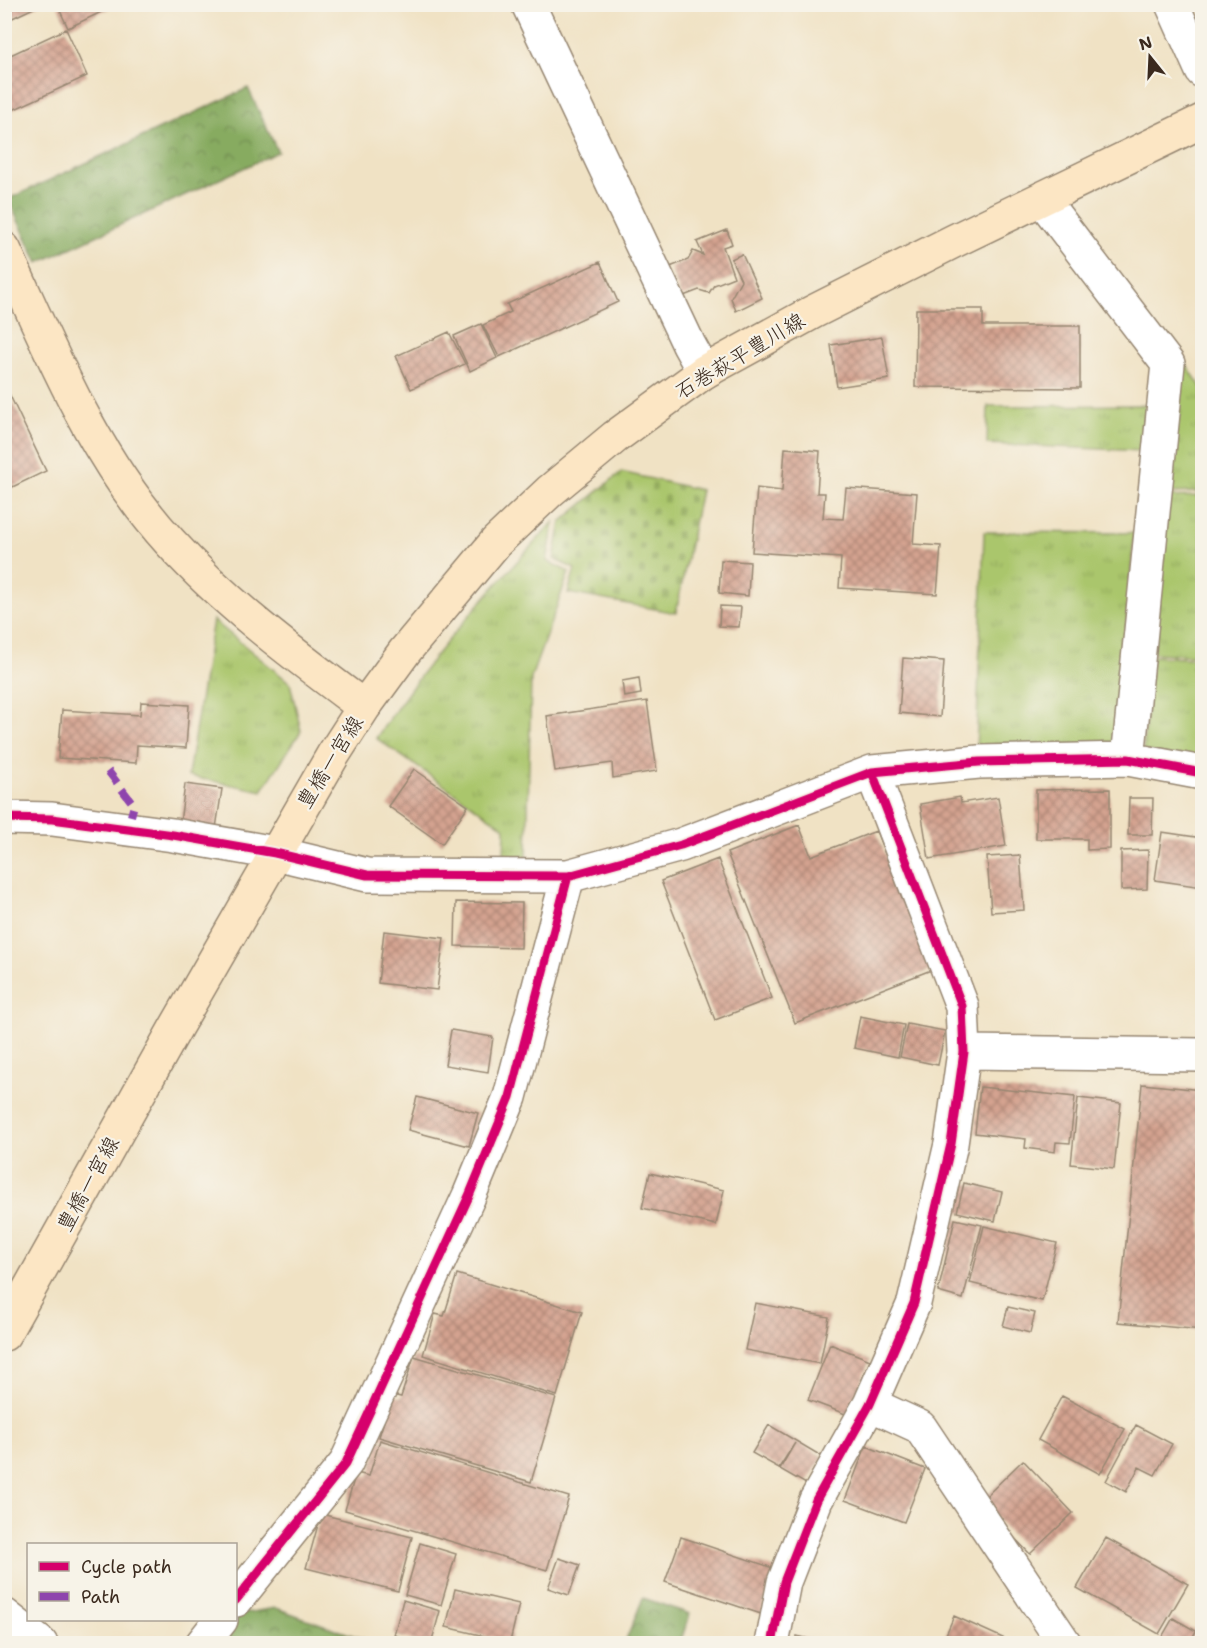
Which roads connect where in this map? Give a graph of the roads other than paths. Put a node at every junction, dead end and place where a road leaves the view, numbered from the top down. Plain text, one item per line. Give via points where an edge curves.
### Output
1 (528, 4) edge
2 (1172, 4) edge
3 (1203, 71) edge
4 (1203, 121) edge
5 (1042, 199) junction
6 (4, 249) edge
7 (704, 372) junction
8 (364, 707) junction
9 (1128, 759) junction
10 (872, 772) junction
11 (1203, 773) edge
12 (4, 818) edge
13 (275, 853) junction
14 (568, 876) junction
15 (964, 1052) junction
16 (1203, 1055) edge
17 (4, 1334) edge
18 (870, 1404) junction
19 (237, 1599) edge
20 (4, 1615) edge
21 (219, 1621) edge
22 (40, 1644) edge
23 (202, 1644) edge
24 (772, 1644) edge
25 (1065, 1644) edge

1 - 7 street
2 - 3 street
4 - 5 main road, 石巻萩平豊川線
5 - 7 main road, 石巻萩平豊川線 via 813,312
5 - 9 street via 1167,364
6 - 8 main road, 豊橋一宮線 via 79,410 140,506 204,578 245,615
7 - 8 main road, 石巻萩平豊川線 via 615,437 496,542
8 - 13 main road, 豊橋一宮線
9 - 10 street via 979,762
9 - 11 street
10 - 14 street via 681,845
10 - 15 street via 962,1006
12 - 13 street via 52,819
13 - 14 street via 367,875
13 - 17 main road, 豊橋一宮線
14 - 19 street via 510,1097 464,1207 346,1463
15 - 16 street
15 - 18 street via 951,1144 914,1303
18 - 24 street via 816,1500 784,1582
18 - 25 street via 920,1427
20 - 22 street
21 - 23 street

